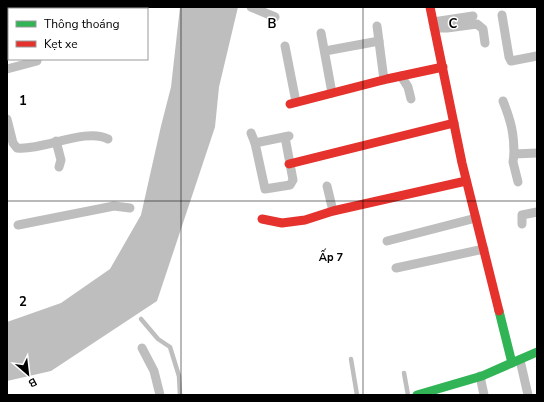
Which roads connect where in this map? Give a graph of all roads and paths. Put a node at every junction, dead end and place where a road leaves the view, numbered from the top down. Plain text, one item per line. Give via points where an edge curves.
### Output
1 (251, 7) edge
2 (430, 7) edge
3 (502, 15) dead end
4 (473, 16) dead end
5 (275, 17) dead end
6 (434, 25) junction
7 (377, 26) dead end
8 (322, 33) dead end
9 (379, 41) junction
10 (485, 44) dead end
11 (284, 46) dead end
12 (324, 52) junction
13 (537, 56) edge
14 (37, 61) dead end
15 (443, 67) junction
16 (7, 69) edge
17 (401, 76) junction
18 (384, 80) junction
19 (332, 93) junction
20 (411, 99) dead end
21 (503, 101) dead end
22 (7, 119) edge
23 (454, 123) junction
24 (251, 133) dead end
25 (108, 139) dead end
26 (56, 141) junction
27 (255, 143) junction
28 (514, 154) junction
29 (537, 154) edge
30 (289, 164) junction
31 (59, 167) dead end
32 (466, 180) junction
33 (518, 182) dead end
34 (326, 186) dead end
35 (130, 208) dead end
36 (333, 211) junction
37 (537, 212) edge
38 (476, 218) junction
39 (262, 219) dead end
40 (522, 224) dead end
41 (18, 225) dead end
42 (387, 241) dead end
43 (484, 249) junction
44 (396, 268) dead end
45 (141, 319) dead end
46 (142, 348) dead end
47 (537, 352) edge
48 (351, 359) dead end
49 (516, 361) junction
50 (404, 373) dead end
51 (480, 376) junction
52 (160, 395) edge
53 (180, 395) edge
54 (357, 395) edge
55 (408, 395) edge
56 (417, 395) edge
57 (484, 395) edge
58 (528, 395) edge

1 - 5 street
2 - 6 street
3 - 13 street via 511,62
4 - 6 street
6 - 10 street via 447,28 477,24 483,28
6 - 15 street
7 - 9 street
8 - 12 street
9 - 12 street
9 - 18 street
11 - 19 street via 293,103
12 - 19 street
14 - 16 street
15 - 17 street
15 - 23 street
17 - 18 street
17 - 20 street via 408,87
18 - 19 street
21 - 28 street via 514,135
22 - 26 street via 13,143 17,148
23 - 30 street
23 - 32 street
24 - 27 street
25 - 26 street via 102,135
26 - 31 street via 61,160
27 - 30 street via 287,137
27 - 30 street via 265,189 290,185 293,180
28 - 29 street
28 - 33 street via 513,162
32 - 36 street
32 - 38 street
34 - 36 street
35 - 41 street via 114,206
36 - 39 street via 305,220 282,223
37 - 40 street via 522,214
38 - 42 street
38 - 43 street
43 - 44 street
43 - 49 street
45 - 53 lane via 158,339 170,347 179,376
46 - 52 street via 154,371
47 - 49 street
48 - 54 lane
49 - 51 street
49 - 58 street
50 - 55 lane
51 - 56 street
51 - 57 street

